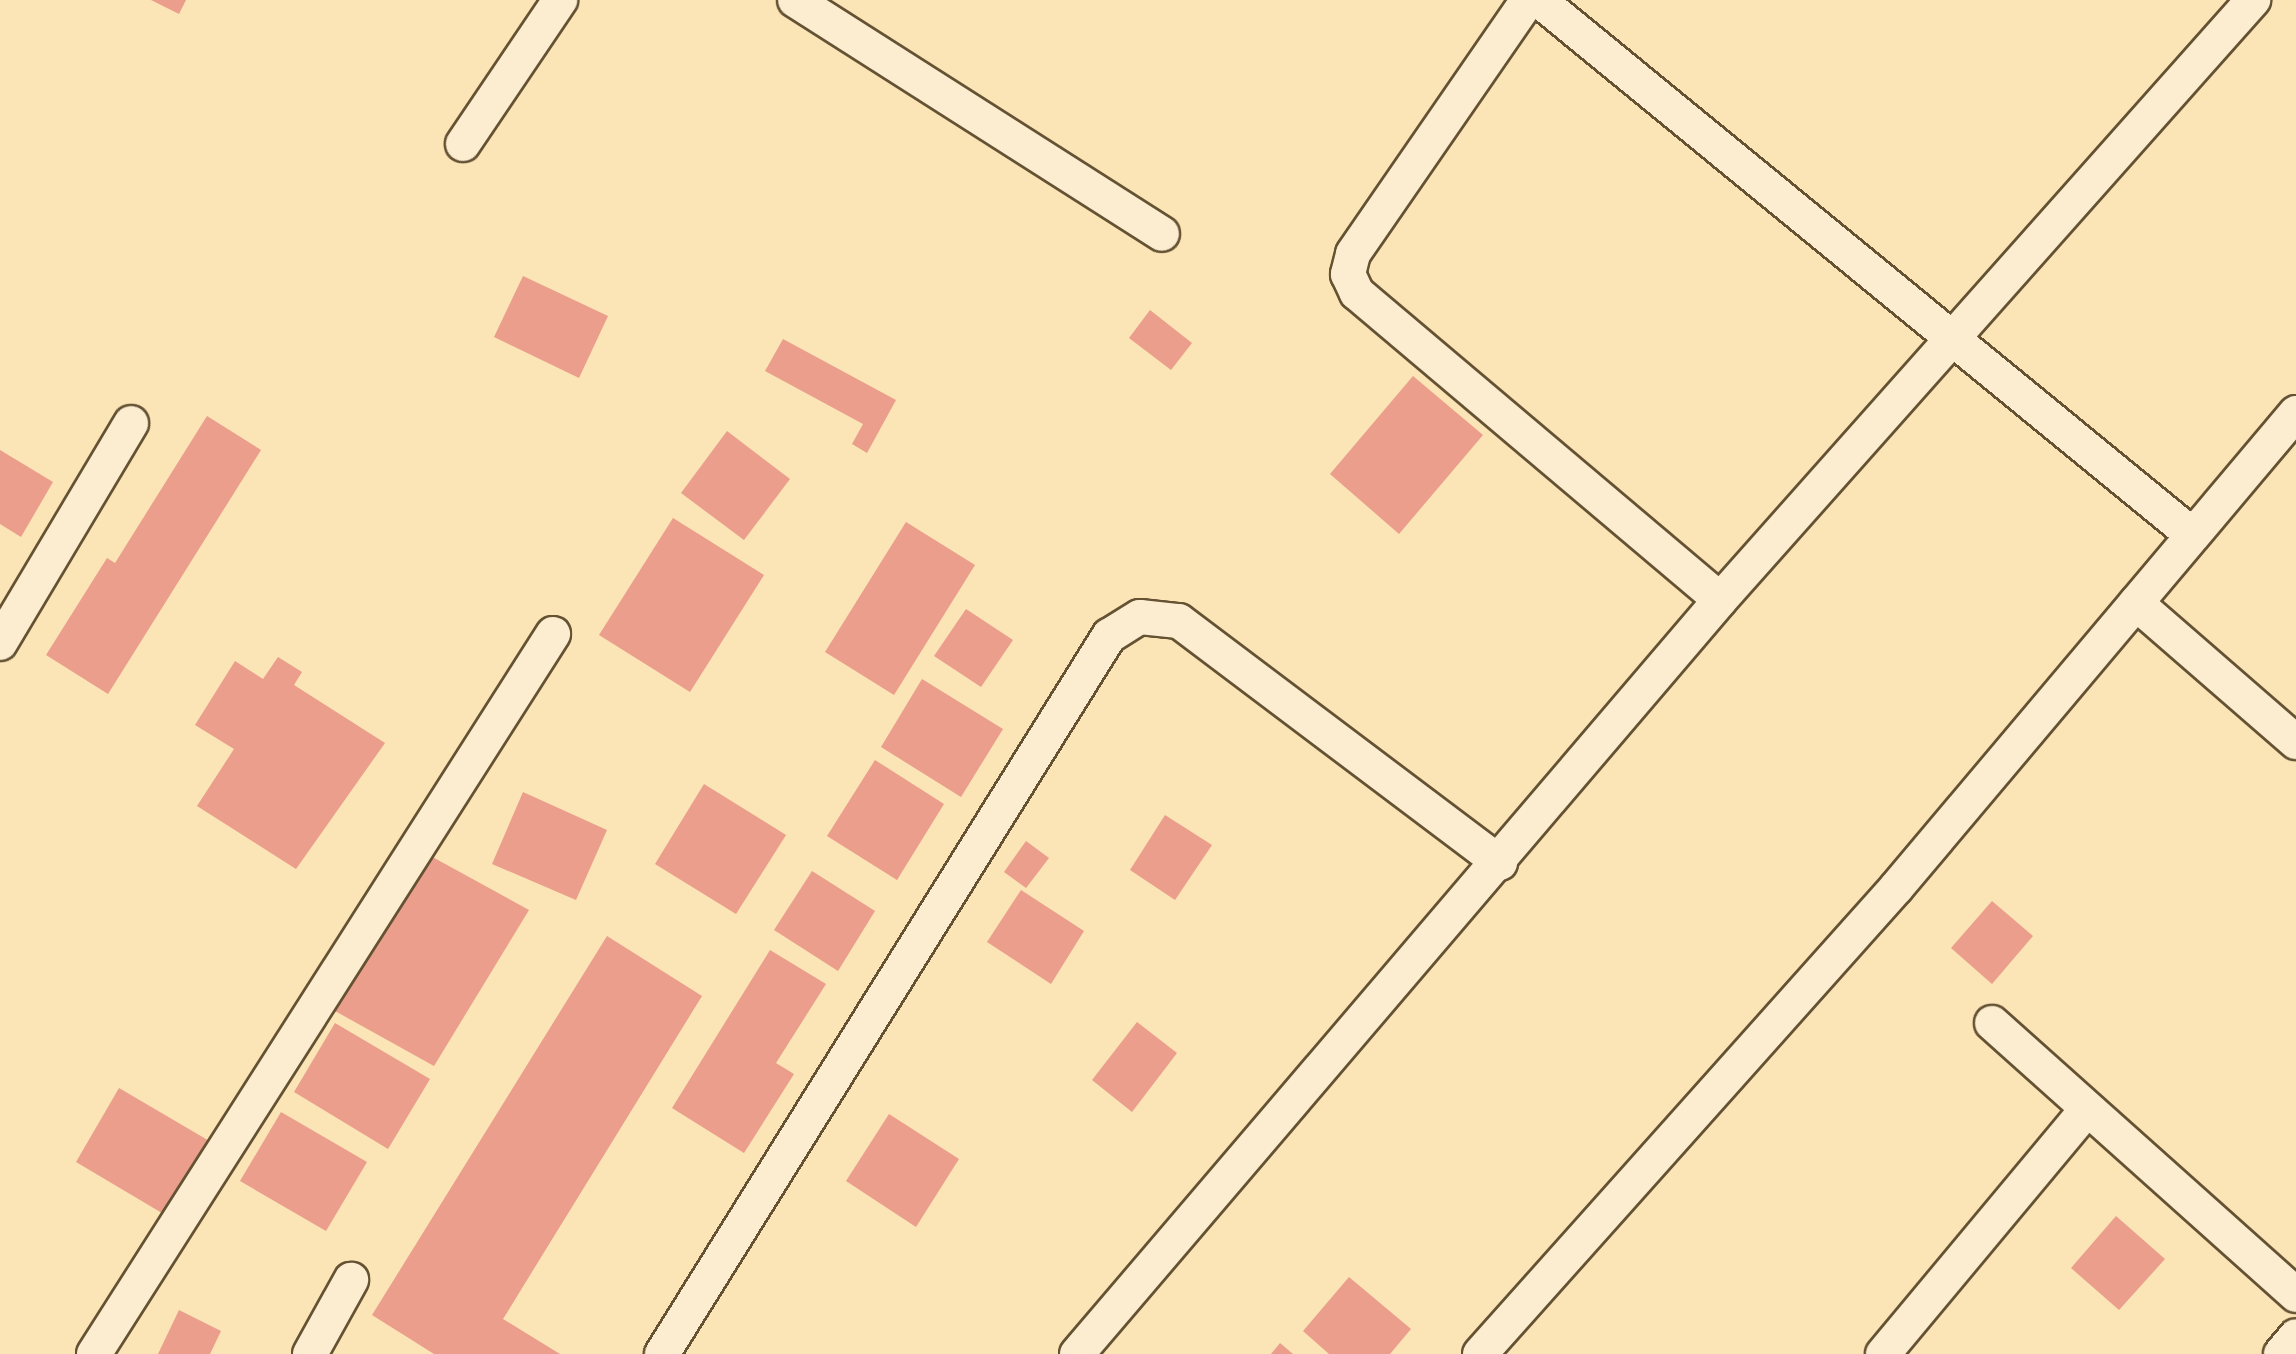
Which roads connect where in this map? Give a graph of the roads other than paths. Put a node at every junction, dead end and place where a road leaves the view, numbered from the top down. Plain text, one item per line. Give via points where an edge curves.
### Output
1 (560, 0) edge
2 (795, 0) edge
3 (1528, 0) edge
4 (1539, 0) edge
5 (2253, 0) edge
6 (463, 144) dead end
7 (1162, 234) dead end
8 (1951, 344) junction
9 (2296, 413) edge
10 (131, 423) dead end
11 (2190, 533) junction
12 (1720, 600) junction
13 (2136, 603) junction
14 (553, 634) dead end
15 (0, 643) edge
16 (2296, 742) edge
17 (1500, 863) junction
18 (1992, 1023) dead end
19 (2087, 1109) junction
20 (351, 1280) dead end
21 (2296, 1295) edge
22 (2296, 1336) edge
23 (94, 1354) edge
24 (310, 1354) edge
25 (662, 1354) edge
26 (1077, 1354) edge
27 (1480, 1354) edge
28 (1883, 1354) edge
29 (2281, 1354) edge

1 - 6 street
2 - 7 street
3 - 12 street via 1353,254 1348,274 1357,293
4 - 8 street
5 - 8 street
8 - 11 street
8 - 12 street
9 - 11 street
10 - 15 street
11 - 13 street
12 - 17 street
13 - 16 street
13 - 27 street via 1896,888
14 - 23 street
17 - 25 street via 1179,621 1140,617 1109,636
17 - 26 street
18 - 19 street
19 - 21 street
19 - 28 street
20 - 24 street
22 - 29 street

